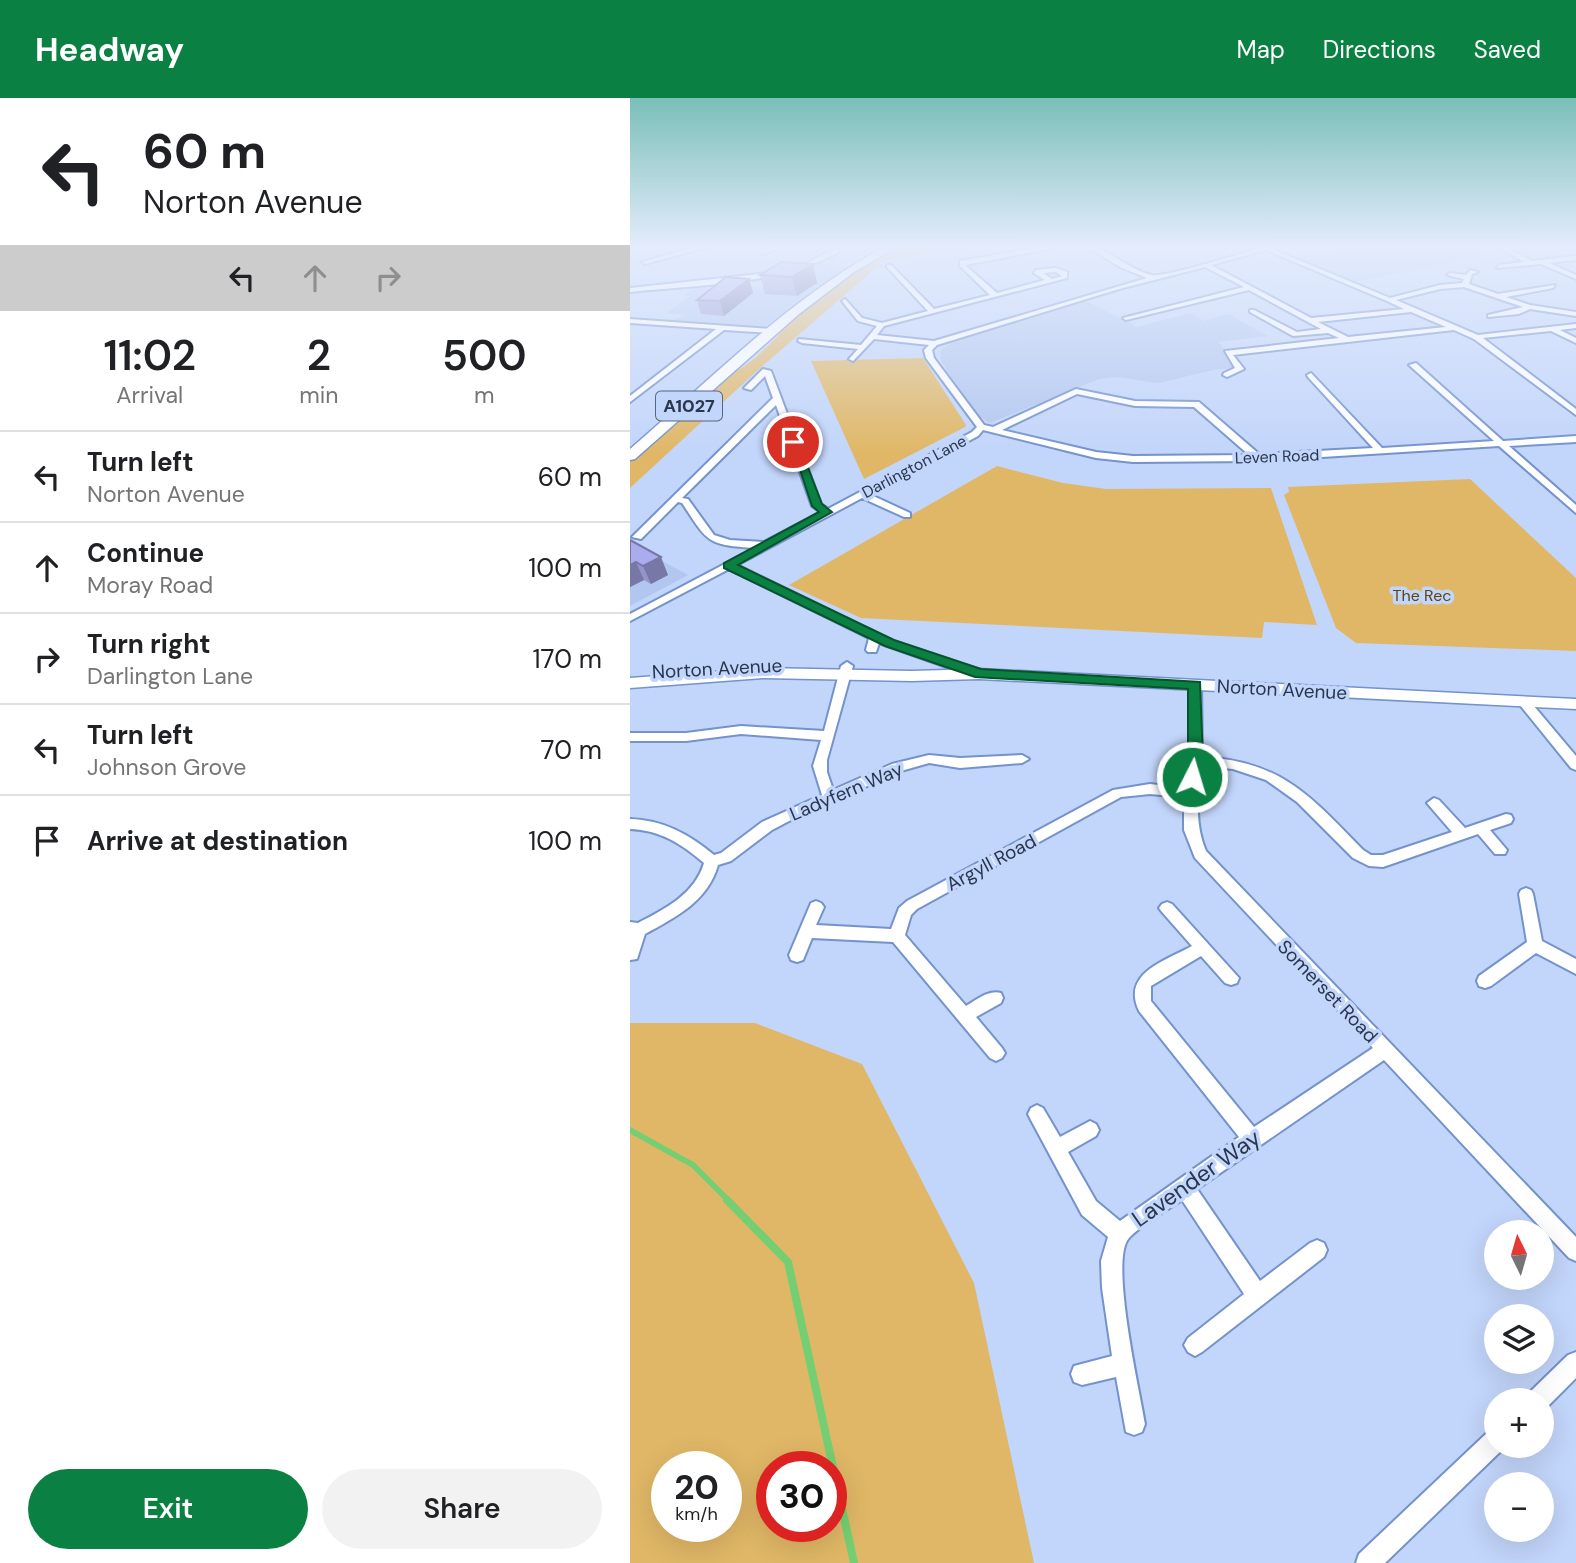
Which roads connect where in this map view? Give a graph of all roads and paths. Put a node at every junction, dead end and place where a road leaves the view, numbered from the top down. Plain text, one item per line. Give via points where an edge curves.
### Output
1 (792, 315) edge
2 (857, 315) edge
3 (921, 315) edge
4 (1027, 315) edge
5 (1136, 315) edge
6 (1258, 315) edge
7 (1303, 315) edge
8 (1357, 315) edge
9 (1423, 315) edge
10 (1485, 315) edge
11 (1502, 315) edge
12 (1126, 318) dead end
13 (1312, 320) junction
14 (630, 321) edge
15 (882, 326) junction
16 (1576, 326) edge
17 (722, 328) junction
18 (1454, 328) junction
19 (1553, 329) junction
20 (1332, 330) junction
21 (772, 331) junction
22 (873, 337) junction
23 (1476, 337) junction
24 (1347, 340) junction
25 (802, 341) dead end
26 (1576, 341) edge
27 (934, 343) junction
28 (863, 347) junction
29 (853, 359) dead end
30 (1413, 365) dead end
31 (1226, 375) dead end
32 (1311, 375) dead end
33 (748, 388) dead end
34 (777, 399) junction
35 (630, 400) edge
36 (1576, 413) edge
37 (981, 427) junction
38 (994, 430) junction
39 (1576, 439) edge
40 (1502, 444) junction
41 (1380, 451) junction
42 (630, 456) edge
43 (1258, 458) junction
44 (860, 494) junction
45 (676, 499) junction
46 (1576, 510) edge
47 (827, 512) junction
48 (907, 515) dead end
49 (637, 537) dead end
50 (765, 545) junction
51 (729, 565) junction
52 (630, 618) edge
53 (875, 636) junction
54 (872, 650) dead end
55 (846, 670) junction
56 (630, 673) edge
57 (979, 674) junction
58 (630, 683) edge
59 (1195, 685) junction
60 (1524, 702) junction
61 (1576, 704) edge
62 (828, 736) junction
63 (630, 737) edge
64 (992, 760) junction
65 (1022, 760) dead end
66 (1196, 761) junction
67 (1576, 765) edge
68 (997, 776) dead end
69 (1189, 793) junction
70 (830, 798) junction
71 (1434, 803) dead end
72 (1506, 819) dead end
73 (630, 824) edge
74 (1480, 827) junction
75 (1461, 833) junction
76 (1500, 850) dead end
77 (712, 861) junction
78 (1526, 894) dead end
79 (816, 907) dead end
80 (1167, 908) dead end
81 (634, 929) edge
82 (807, 931) junction
83 (897, 936) junction
84 (1535, 945) junction
85 (1203, 947) junction
86 (631, 954) edge
87 (797, 955) dead end
88 (1576, 967) edge
89 (1231, 978) dead end
90 (1485, 981) dead end
91 (995, 998) dead end
92 (964, 1016) junction
93 (1385, 1050) junction
94 (996, 1053) dead end
95 (1037, 1114) dead end
96 (1090, 1130) dead end
97 (1252, 1139) junction
98 (1058, 1149) junction
99 (1184, 1187) junction
100 (1119, 1233) junction
101 (1317, 1250) dead end
102 (1576, 1251) edge
103 (1258, 1296) junction
104 (1195, 1345) dead end
105 (1576, 1363) edge
106 (1125, 1364) junction
107 (1082, 1374) dead end
108 (1550, 1388) edge
109 (1134, 1424) dead end
110 (1484, 1452) edge
111 (1368, 1563) edge

1 - 21 main road, A1027
2 - 15 street
3 - 15 street
4 - 27 street
5 - 12 street
6 - 20 street via 1291,335
7 - 13 street
8 - 13 street
9 - 18 street
10 - 11 street
13 - 20 street
14 - 17 street
15 - 22 street
16 - 19 street
17 - 21 street
17 - 35 street
18 - 23 street
18 - 24 street
19 - 23 street
19 - 26 street
20 - 24 street
21 - 42 main road, A1027
22 - 27 street
22 - 28 street
23 - 36 street
24 - 31 street via 1227,353 1240,369
25 - 28 street
27 - 37 street, Darlington Lane via 928,351 930,358
28 - 29 street
30 - 40 street
32 - 41 street
33 - 34 street via 767,372
34 - 45 street
34 - 47 street via 817,506
37 - 38 street, Leven Road
37 - 44 street, Darlington Lane
38 - 43 street, Leven Road via 1096,455 1133,459
38 - 43 street via 1076,391 1121,403 1196,404
39 - 40 street, Leven Road
40 - 41 street, Leven Road
40 - 46 street
41 - 43 street, Leven Road
44 - 47 street, Darlington Lane
44 - 48 street
45 - 49 street
45 - 50 street via 685,501 709,537
47 - 50 street, Darlington Lane
50 - 51 street, Darlington Lane
51 - 52 street, Darlington Lane
51 - 53 street
53 - 54 street
53 - 57 street
55 - 56 street, Norton Avenue via 765,663
55 - 57 street, Norton Avenue
55 - 58 street, Norton Avenue
55 - 62 street
57 - 59 street, Norton Avenue
59 - 60 street, Norton Avenue
59 - 66 street, Somerset Road
60 - 61 street, Norton Avenue
60 - 67 street
62 - 63 street via 741,730 686,737
62 - 70 street via 819,769
64 - 65 street, Ladyfern Way
64 - 68 street
64 - 70 street, Ladyfern Way via 960,763 929,759 897,767
66 - 69 street, Somerset Road
66 - 75 street via 1235,764 1292,788 1357,854 1369,860 1383,861
69 - 83 street, Argyll Road via 1150,789 1118,793 912,905 904,912
69 - 93 street, Somerset Road via 1188,820 1200,854
70 - 77 street, Ladyfern Way via 767,826 726,857
71 - 75 street
72 - 74 street
73 - 77 street via 648,823 673,833
74 - 75 street
74 - 76 street
77 - 81 street via 709,877 697,893 663,917
78 - 84 street
79 - 82 street
80 - 85 street
81 - 86 street
82 - 83 street
82 - 87 street
83 - 92 street
84 - 88 street
84 - 90 street
85 - 89 street
85 - 97 street via 1145,981 1141,998
91 - 92 street
92 - 94 street
93 - 97 street, Lavender Way
93 - 102 street, Somerset Road
95 - 98 street
96 - 98 street
97 - 99 street, Lavender Way
98 - 100 street via 1089,1208
99 - 100 street, Lavender Way
99 - 103 street
100 - 106 street, Lavender Way via 1111,1261 1112,1289
101 - 103 street
103 - 104 street
105 - 108 street
106 - 107 street
106 - 109 street, Lavender Way
110 - 111 street

